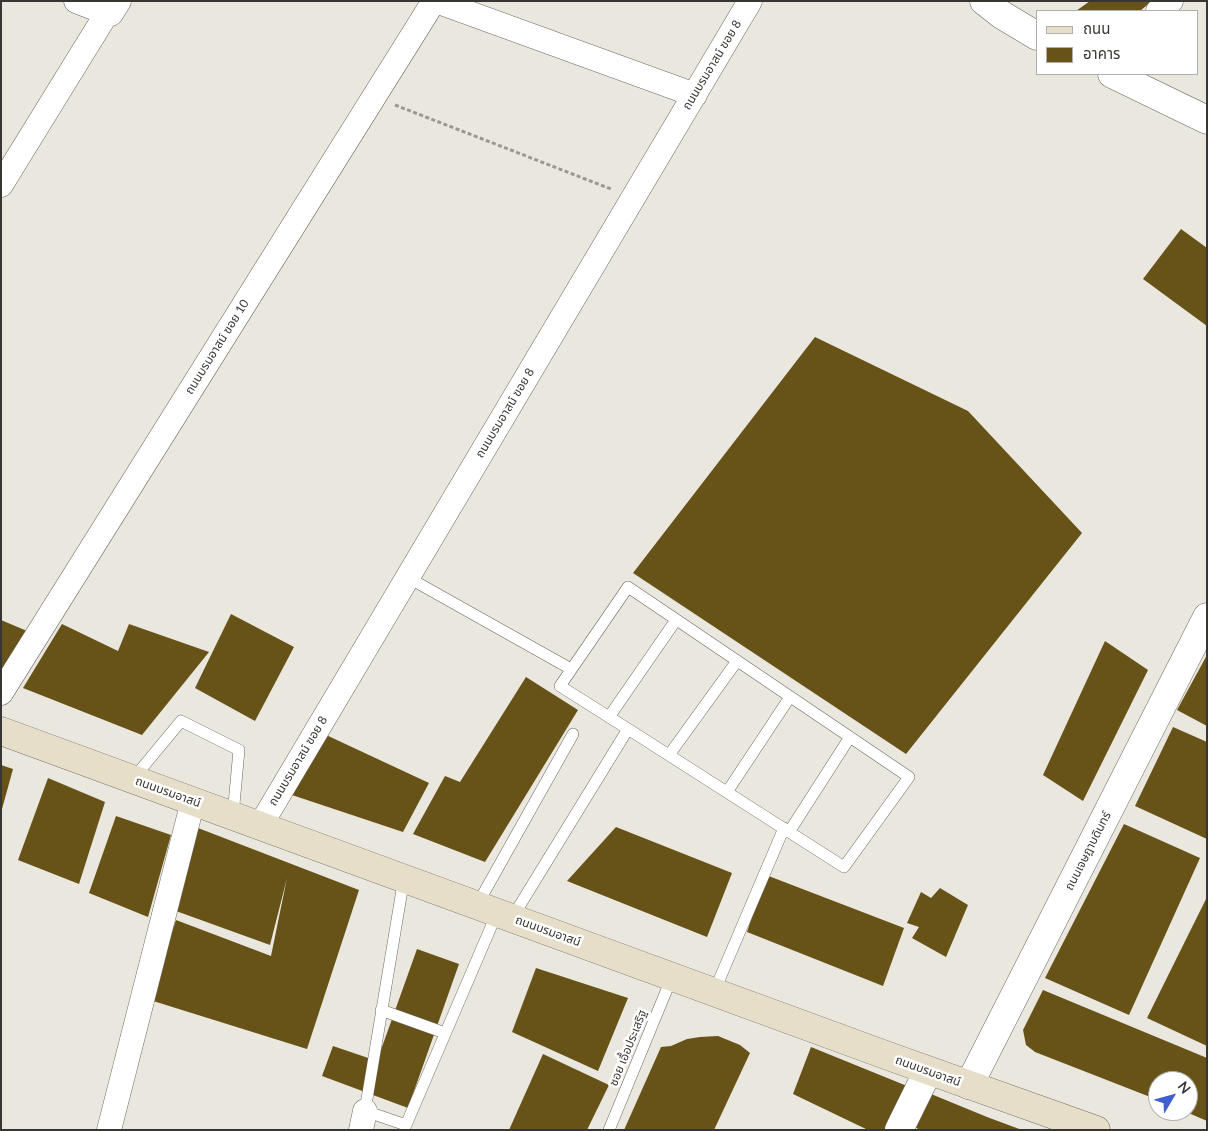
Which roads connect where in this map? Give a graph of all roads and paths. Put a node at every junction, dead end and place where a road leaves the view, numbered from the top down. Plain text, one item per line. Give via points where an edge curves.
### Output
1 (76, 1) edge
2 (435, 1) edge
3 (750, 1) edge
4 (984, 1) edge
5 (1170, 1) edge
6 (113, 7) edge
7 (1159, 10) edge
8 (1036, 35) edge
9 (1114, 75) edge
10 (695, 95) junction
11 (374, 96) junction
12 (1207, 120) edge
13 (1, 185) edge
14 (634, 198) junction
15 (407, 577) junction
16 (1207, 617) edge
17 (676, 620) junction
18 (737, 661) junction
19 (571, 669) junction
20 (1, 693) edge
21 (790, 697) junction
22 (609, 716) junction
23 (628, 729) junction
24 (1, 731) edge
25 (573, 734) dead end
26 (850, 737) junction
27 (670, 755) junction
28 (132, 779) junction
29 (726, 792) junction
30 (194, 801) junction
31 (233, 816) junction
32 (260, 826) junction
33 (787, 830) junction
34 (404, 878) junction
35 (495, 912) junction
36 (672, 977) junction
37 (714, 993) junction
38 (382, 1010) junction
39 (445, 1033) junction
40 (928, 1071) junction
41 (969, 1085) junction
42 (363, 1120) edge
43 (1081, 1127) edge
44 (109, 1130) edge
45 (609, 1130) edge
46 (899, 1130) edge

1 - 6 street
2 - 10 street
2 - 11 street, ถนนบรมอาสน์ ฃอย 10
3 - 10 street, ถนนบรมอาสน์ ฃอย 8
4 - 8 street
5 - 7 street
6 - 13 street
9 - 12 street
10 - 14 street, ถนนบรมอาสน์ ฃอย 8
11 - 14 path
11 - 20 street, ถนนบรมอาสน์ ฃอย 10
14 - 15 street, ถนนบรมอาสน์ ฃอย 8
15 - 19 lane
15 - 32 street, ถนนบรมอาสน์ ฃอย 8
16 - 41 street, ถนนเจษฎาบดินทร์
17 - 18 lane
17 - 19 lane via 628,587
17 - 22 lane
18 - 21 lane
18 - 27 lane
19 - 22 lane via 560,686
21 - 26 lane
21 - 29 lane
22 - 23 lane
23 - 27 lane
23 - 35 lane
24 - 28 main road, ถนนบรมอาสน์
25 - 35 lane
26 - 33 lane
26 - 33 lane via 909,777 844,866
27 - 29 lane
28 - 30 main road, ถนนบรมอาสน์
28 - 31 lane via 181,721 239,750
29 - 33 lane
30 - 31 main road, ถนนบรมอาสน์
30 - 44 street
31 - 32 main road, ถนนบรมอาสน์
32 - 34 main road, ถนนบรมอาสน์
33 - 37 lane
34 - 35 main road, ถนนบรมอาสน์
34 - 38 lane
35 - 36 main road, ถนนบรมอาสน์
35 - 39 lane
36 - 37 main road, ถนนบรมอาสน์
36 - 45 lane, ซอย เอื้อประเสริฐ
37 - 40 main road, ถนนบรมอาสน์
38 - 39 lane
38 - 42 lane
39 - 42 lane via 406,1125
40 - 41 main road, ถนนบรมอาสน์
40 - 46 street
41 - 43 main road, ถนนบรมอาสน์

